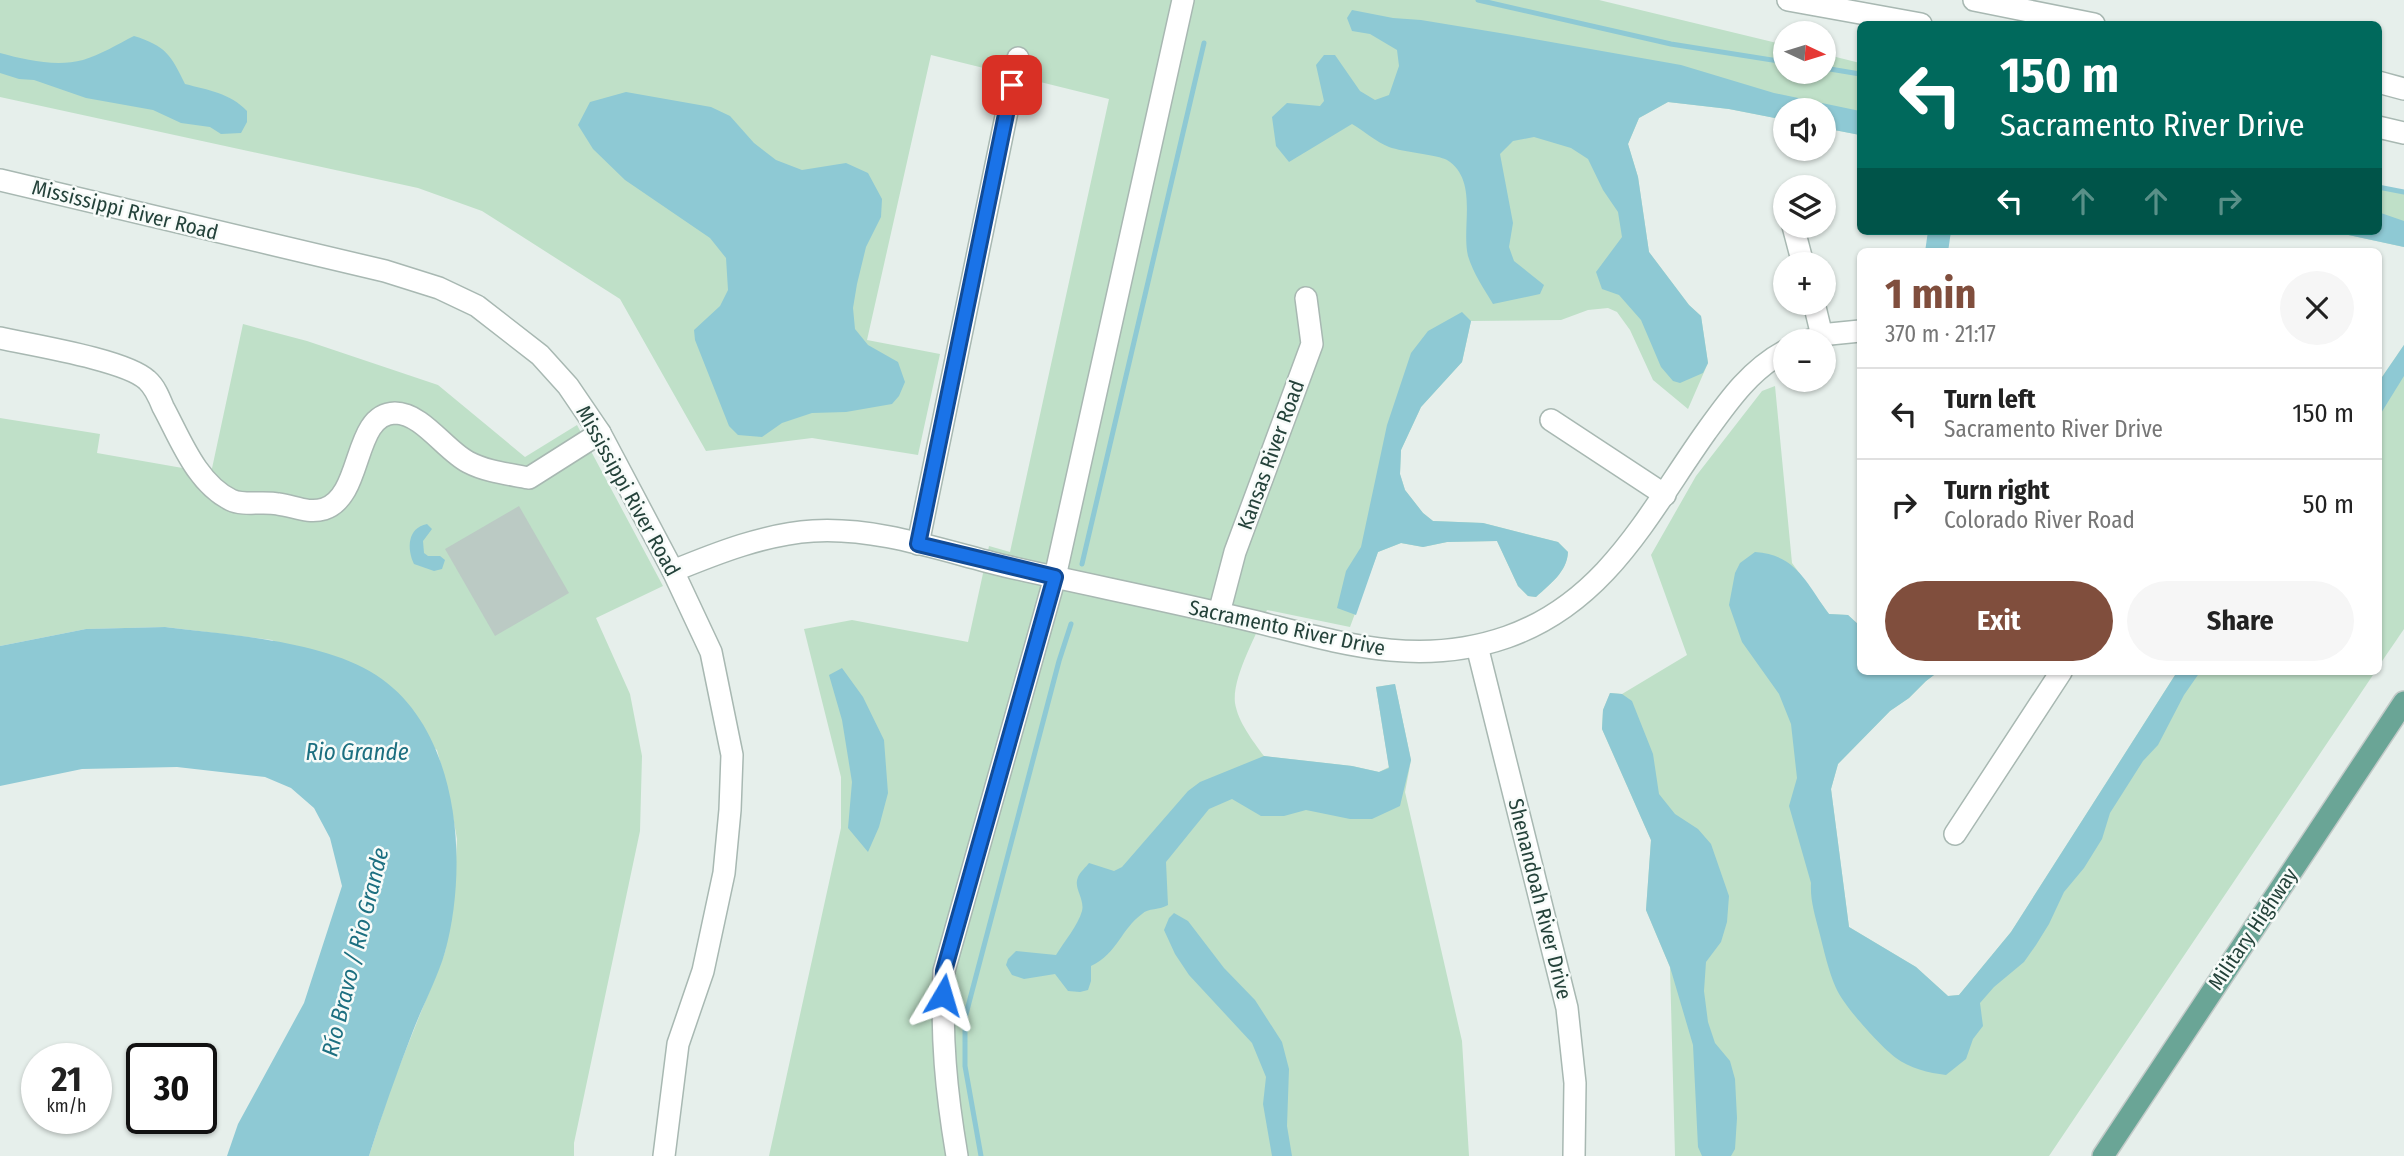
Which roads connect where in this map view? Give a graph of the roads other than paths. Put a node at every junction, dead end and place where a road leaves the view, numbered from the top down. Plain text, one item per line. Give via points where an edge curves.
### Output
1 (1183, 0) edge
2 (1788, 0) edge
3 (1975, 0) edge
4 (1904, 21) edge
5 (2079, 21) edge
6 (1018, 58) dead end
7 (2382, 83) edge
8 (2404, 89) edge
9 (2382, 128) edge
10 (2404, 133) edge
11 (0, 180) edge
12 (1306, 298) dead end
13 (1857, 332) edge
14 (1836, 335) edge
15 (0, 338) edge
16 (1773, 359) edge
17 (1551, 420) dead end
18 (600, 433) junction
19 (1665, 495) junction
20 (918, 544) junction
21 (673, 571) junction
22 (1055, 577) junction
23 (1219, 613) junction
24 (1477, 646) junction
25 (2059, 675) edge
26 (2404, 702) edge
27 (1955, 834) dead end
28 (664, 1156) edge
29 (957, 1156) edge
30 (1574, 1156) edge
31 (2103, 1156) edge

1 - 22 street
2 - 4 street
3 - 5 street
6 - 20 street
7 - 8 street
9 - 10 street
11 - 18 street, Mississippi River Road via 294,248 439,288 477,306 540,355
12 - 23 street, Kansas River Road via 1312,344 1235,552
13 - 14 street
15 - 18 street via 138,373 153,387 195,466 232,500 325,509 345,493 374,421 392,413 404,414 426,427 468,462 529,478
16 - 19 street, Sacramento River Drive via 1733,394
17 - 19 street
18 - 21 street, Mississippi River Road
19 - 24 street, Sacramento River Drive via 1632,542 1574,600 1545,620
20 - 21 street, Sacramento River Drive via 863,533 789,533
20 - 22 street, Sacramento River Drive
21 - 28 street, Mississippi River Road via 711,652 732,755 724,873 703,971 678,1044
22 - 23 street, Sacramento River Drive
22 - 29 street via 944,971 946,1086
23 - 24 street, Sacramento River Drive via 1359,648 1412,653
24 - 30 street, Shenandoah River Drive via 1567,1008 1575,1083
25 - 27 street
26 - 31 main road, Military Highway

